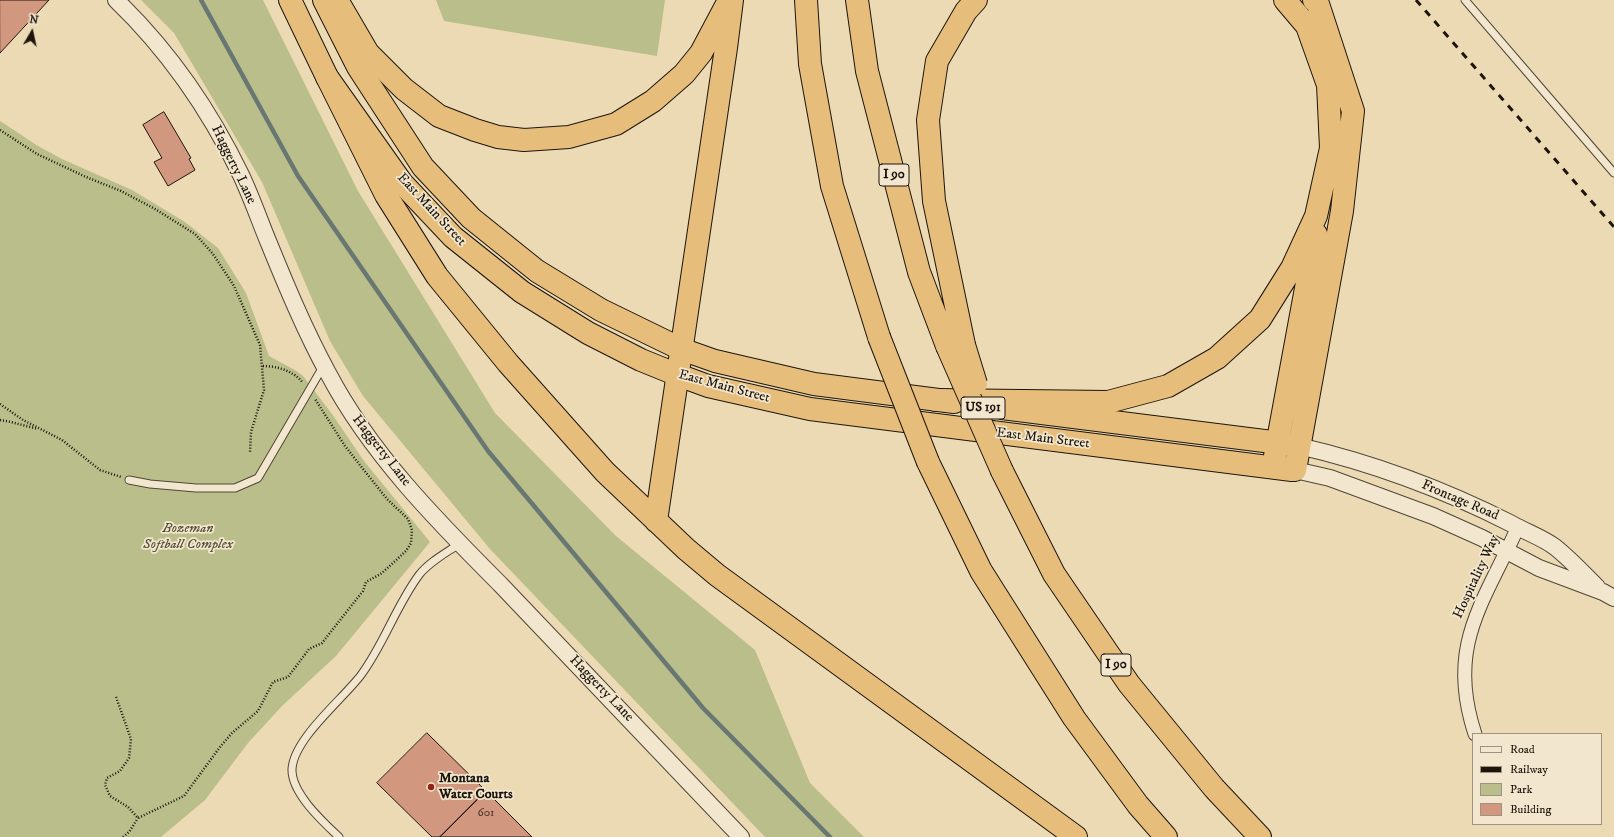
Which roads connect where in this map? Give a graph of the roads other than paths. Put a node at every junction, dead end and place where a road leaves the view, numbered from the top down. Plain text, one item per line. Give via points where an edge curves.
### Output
1 (116, 0) edge
2 (290, 0) edge
3 (324, 0) edge
4 (337, 0) edge
5 (730, 0) edge
6 (806, 0) edge
7 (857, 0) edge
8 (976, 0) edge
9 (1285, 0) edge
10 (1314, 0) edge
11 (1465, 0) edge
12 (327, 77) junction
13 (1331, 148) junction
14 (1614, 172) edge
15 (955, 345) junction
16 (681, 349) junction
17 (324, 365) junction
18 (678, 376) junction
19 (936, 400) junction
20 (1289, 445) junction
21 (1274, 467) junction
22 (1295, 470) junction
23 (1002, 471) joint
24 (129, 480) road end
25 (656, 521) junction
26 (1518, 527) junction
27 (460, 544) junction
28 (1507, 551) junction
29 (1608, 595) edge
30 (1475, 733) edge
31 (339, 837) edge
32 (741, 837) edge
33 (1076, 837) edge
34 (1166, 837) edge
35 (1260, 837) edge

1 - 17 street, Haggerty Lane via 161,49 220,135 241,176 273,254
2 - 12 highway, East Main Street
3 - 16 highway, East Main Street via 358,67 423,167 471,218 543,275 601,310
4 - 5 highway via 368,53 404,89 440,116 498,137 524,140 569,137 616,124 652,101 684,74 701,53
5 - 16 highway via 726,48
6 - 34 highway, bridge via 810,64 832,186 879,337 928,462 981,571 1074,718 1138,805
7 - 15 highway, I 90 via 867,71 916,264
8 - 15 highway via 966,11 937,61 928,120 934,201
9 - 13 highway via 1307,26 1328,85
10 - 20 highway via 1318,4 1353,111 1342,211
11 - 14 lane
12 - 18 highway, East Main Street via 402,183 453,237 522,292 588,333
12 - 25 highway via 386,195 437,276 518,375 605,472
13 - 19 highway via 1316,216 1292,268 1260,318 1217,358 1168,386 1108,402
13 - 20 highway
15 - 23 highway, US 191, bridge
16 - 18 highway
16 - 19 highway, East Main Street via 715,361 814,384
17 - 24 lane via 258,478 235,488 196,488
17 - 27 street, Haggerty Lane via 350,412 381,453
18 - 21 highway, East Main Street via 708,386 810,409
18 - 25 highway
19 - 20 highway, East Main Street
20 - 21 highway
20 - 22 highway
20 - 26 street, Frontage Road via 1373,466 1436,489
21 - 22 highway, East Main Street
22 - 28 street, Frontage Road via 1330,478 1433,516
23 - 35 highway, I 90 via 1054,574 1129,684 1214,788
25 - 33 highway via 718,575
26 - 28 street, Hospitality Way
26 - 29 street, Frontage Road via 1554,546
27 - 31 lane via 427,566 419,575 405,596 370,663 305,739 294,760 294,782 300,793 320,819
27 - 32 street, Haggerty Lane
28 - 29 street, Frontage Road via 1539,568
28 - 30 street, Hospitality Way via 1479,606 1466,644 1464,691

